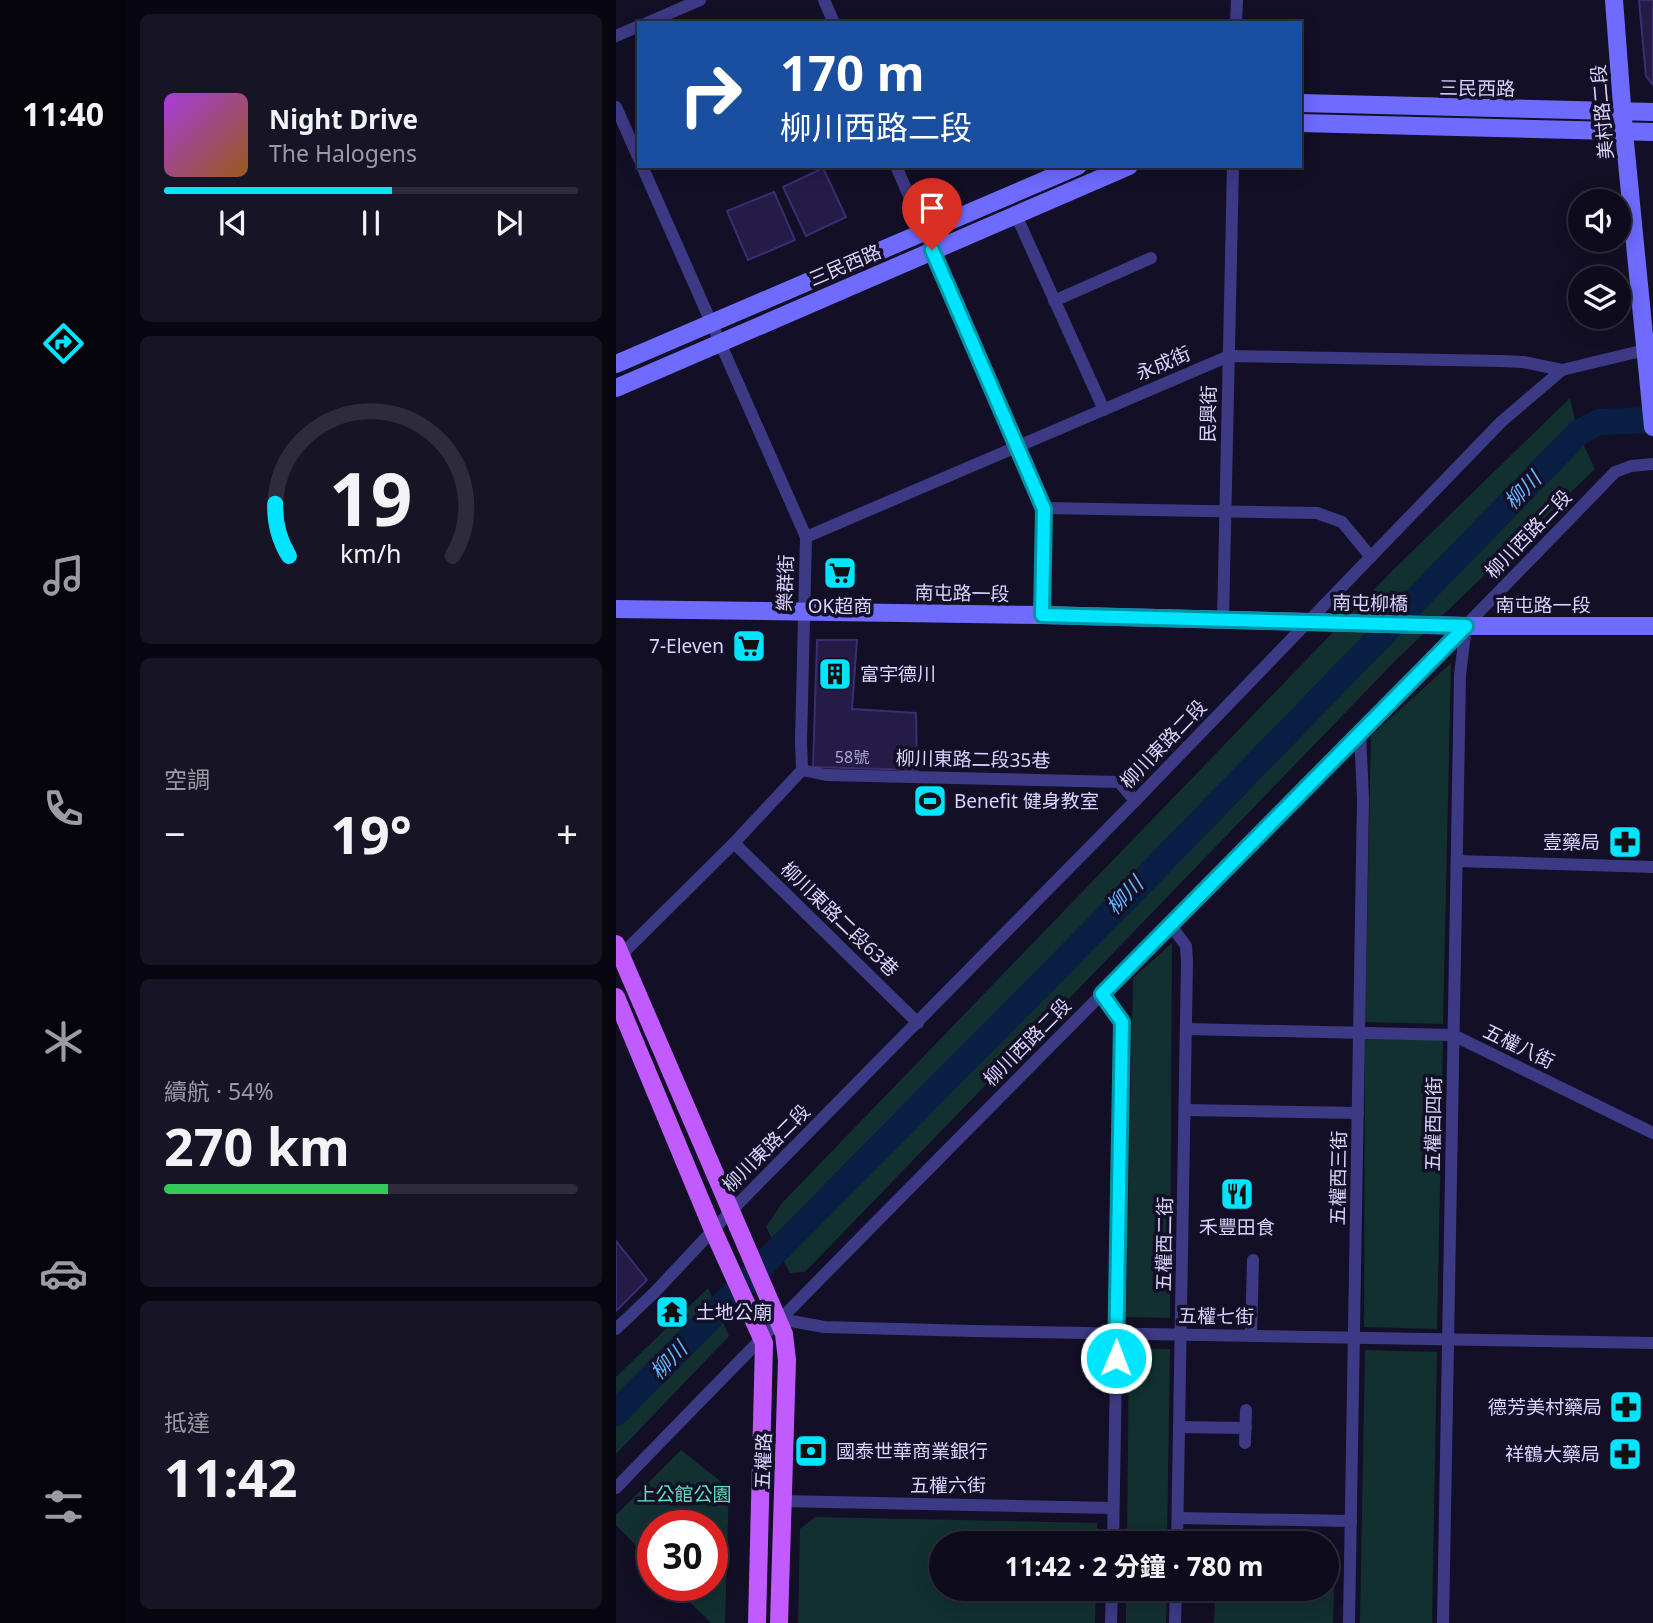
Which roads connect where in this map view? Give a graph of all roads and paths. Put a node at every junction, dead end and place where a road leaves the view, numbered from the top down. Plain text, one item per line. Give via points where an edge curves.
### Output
1 (700, 0) edge
2 (824, 0) edge
3 (1237, 0) edge
4 (1614, 0) edge
5 (653, 21) edge
6 (833, 21) edge
7 (1236, 21) edge
8 (637, 27) edge
9 (616, 36) edge
10 (1302, 103) edge
11 (616, 107) edge
12 (1622, 112) junction
13 (1653, 112) edge
14 (1302, 123) edge
15 (1624, 131) junction
16 (1653, 132) edge
17 (637, 154) edge
18 (643, 168) edge
19 (897, 168) edge
20 (1073, 168) edge
21 (1124, 168) edge
22 (1233, 168) edge
23 (1016, 215) junction
24 (923, 232) junction
25 (932, 250) junction
26 (1152, 258) dead end
27 (1054, 301) junction
28 (712, 323) junction
29 (721, 341) junction
30 (1649, 349) edge
31 (1228, 356) junction
32 (616, 364) edge
33 (1562, 370) junction
34 (616, 388) edge
35 (1104, 410) junction
36 (1653, 427) edge
37 (1017, 447) junction
38 (1653, 464) edge
39 (1044, 509) junction
40 (1225, 510) junction
41 (806, 537) junction
42 (1371, 557) junction
43 (616, 609) edge
44 (803, 612) junction
45 (1042, 615) junction
46 (1223, 620) junction
47 (1308, 623) junction
48 (1432, 625) joint
49 (1466, 626) junction
50 (1653, 626) edge
51 (1360, 733) junction
52 (802, 770) junction
53 (1135, 801) junction
54 (734, 843) junction
55 (1457, 861) junction
56 (1653, 867) edge
57 (1170, 925) junction
58 (618, 953) edge
59 (1102, 994) junction
60 (616, 997) edge
61 (918, 1023) junction
62 (1187, 1029) junction
63 (1359, 1033) junction
64 (1454, 1035) junction
65 (1185, 1110) junction
66 (1358, 1113) junction
67 (1653, 1133) edge
68 (730, 1212) junction
69 (713, 1230) junction
70 (1253, 1260) dead end
71 (779, 1319) junction
72 (616, 1329) edge
73 (1116, 1333) junction
74 (1181, 1334) junction
75 (1251, 1336) junction
76 (762, 1337) junction
77 (1354, 1338) junction
78 (1448, 1340) junction
79 (1653, 1343) edge
80 (1246, 1410) dead end
81 (1179, 1427) junction
82 (1245, 1428) junction
83 (1245, 1443) dead end
84 (616, 1488) edge
85 (783, 1501) junction
86 (1113, 1508) junction
87 (1178, 1518) junction
88 (1351, 1521) junction
89 (1113, 1531) edge
90 (1178, 1531) edge
91 (1112, 1601) edge
92 (1176, 1601) edge
93 (757, 1623) edge
94 (779, 1623) edge
95 (1111, 1623) edge
96 (1175, 1623) edge
97 (1349, 1623) edge
98 (1443, 1623) edge

1 - 5 street
2 - 6 street
3 - 7 street
4 - 12 street, 美村路二段
8 - 9 street
10 - 12 street, 三民西路
11 - 17 street
12 - 13 street, 三民西路
12 - 15 street, 美村路二段
14 - 15 street, 三民西路
15 - 16 street, 三民西路
15 - 30 street, 美村路二段
18 - 28 street, 樂群街
19 - 24 street
20 - 24 street, 三民西路
21 - 23 street, 三民西路
22 - 31 street, 民興街
23 - 25 street, 三民西路
23 - 27 street
24 - 25 street
24 - 28 street, 三民西路
25 - 29 street, 三民西路
25 - 37 street
26 - 27 street
27 - 35 street
28 - 29 street, 樂群街
28 - 32 street, 三民西路
29 - 34 street, 三民西路
29 - 41 street, 樂群街
30 - 33 street, 柳川東路二段
30 - 36 street, 美村路二段
31 - 33 street, 永成街 via 1501,361
31 - 35 street, 永成街
31 - 40 street, 民興街
33 - 42 street, 柳川東路二段 via 1501,422
35 - 37 street, 永成街
37 - 39 street
37 - 41 street, 永成街
38 - 49 street, 柳川西路二段 via 1615,472
39 - 40 street
39 - 45 street
40 - 42 street via 1317,513 1342,522
40 - 46 street, 民興街
41 - 44 street, 樂群街
42 - 47 street, 柳川東路二段
43 - 44 street, 南屯路一段
44 - 45 street, 南屯路一段
44 - 52 street, 樂群街
45 - 46 street, 南屯路一段
46 - 47 street, 南屯路一段
47 - 48 street, 南屯柳橋
47 - 53 street, 柳川東路二段
48 - 49 street, 南屯路一段
49 - 50 street, 南屯路一段
49 - 51 street, 柳川西路二段
49 - 55 street, 五權西四街 via 1460,675
51 - 57 street, 柳川西路二段
51 - 63 street, 五權西三街
52 - 53 street, 柳川東路二段35巷 via 826,775 1119,782
52 - 54 street
53 - 61 street, 柳川東路二段
54 - 58 street
54 - 61 street, 柳川東路二段63巷
55 - 56 street
55 - 64 street, 五權西四街
57 - 59 street, 柳川西路二段
57 - 62 street, 五權西二街 via 1186,946
58 - 68 main road
59 - 71 street, 柳川西路二段
59 - 73 street via 1122,1022
60 - 69 main road
61 - 68 street, 柳川東路二段
62 - 63 street
62 - 65 street, 五權西二街
63 - 64 street, 五權八街
63 - 66 street, 五權西三街
64 - 67 street, 五權八街
64 - 78 street, 五權西四街
65 - 66 street
65 - 74 street, 五權西二街
66 - 77 street, 五權西三街
68 - 69 street, 柳川東路二段
68 - 71 main road, 五權路
69 - 72 street, 柳川東路二段
69 - 76 main road, 五權路
70 - 75 street
71 - 73 street, 五權七街 via 824,1327
71 - 76 street, 柳川西路二段
71 - 85 main road, 五權路 via 787,1350
73 - 74 street, 五權七街
73 - 86 street
74 - 75 street, 五權七街
74 - 81 street, 五權西二街
75 - 77 street, 五權七街
76 - 84 street, 柳川西路二段
76 - 93 main road, 五權路
77 - 78 street, 五權七街
77 - 88 street, 五權西三街
78 - 79 street, 五權七街
78 - 98 street, 五權西四街
80 - 82 street
81 - 82 street
81 - 87 street, 五權西二街
82 - 83 street
85 - 86 street, 五權六街
85 - 94 main road, 五權路
86 - 89 street
87 - 88 street
87 - 90 street, 五權西二街
88 - 97 street, 五權西三街
91 - 95 street
92 - 96 street

